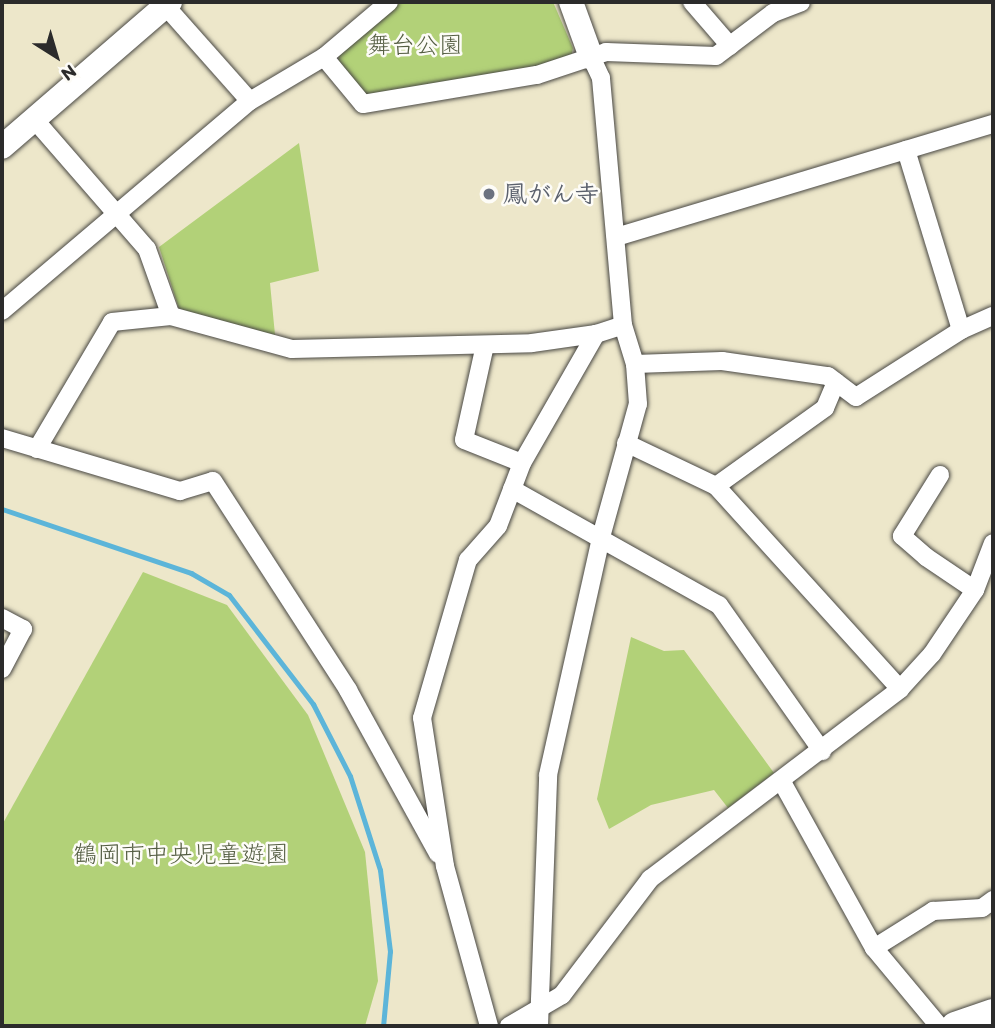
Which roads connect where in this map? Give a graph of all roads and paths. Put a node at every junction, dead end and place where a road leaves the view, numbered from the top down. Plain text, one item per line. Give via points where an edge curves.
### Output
1 (389, 2) edge
2 (692, 2) edge
3 (801, 2) edge
4 (166, 3) edge
5 (577, 5) edge
6 (730, 46) junction
7 (324, 57) junction
8 (592, 57) junction
9 (250, 101) junction
10 (34, 119) junction
11 (993, 124) edge
12 (2, 147) edge
13 (906, 150) junction
14 (116, 214) junction
15 (616, 237) junction
16 (2, 310) edge
17 (171, 316) junction
18 (993, 316) edge
19 (623, 325) junction
20 (961, 330) junction
21 (596, 334) junction
22 (485, 345) junction
23 (635, 364) junction
24 (836, 382) junction
25 (2, 438) edge
26 (626, 443) junction
27 (37, 449) junction
28 (522, 463) junction
29 (940, 475) dead end
30 (716, 486) junction
31 (512, 489) junction
32 (601, 537) junction
33 (993, 543) edge
34 (975, 590) junction
35 (2, 618) edge
36 (2, 669) edge
37 (900, 689) junction
38 (822, 751) junction
39 (782, 782) junction
40 (444, 866) junction
41 (993, 900) edge
42 (874, 948) junction
43 (539, 1006) junction
44 (993, 1013) edge
45 (489, 1026) edge
46 (509, 1026) edge
47 (539, 1026) edge
48 (939, 1026) edge
49 (955, 1026) edge

1 - 7 street
2 - 6 street
3 - 6 street via 773,13
4 - 9 street
4 - 10 street
5 - 8 street
6 - 8 street via 716,56 606,52
7 - 8 street via 363,104 537,75
7 - 9 street
8 - 15 street via 601,78
9 - 14 street
10 - 12 street
10 - 14 street
11 - 13 street
13 - 15 street
13 - 20 street
14 - 16 street
14 - 17 street via 147,249
15 - 19 street
17 - 22 street via 292,349
17 - 27 street via 112,322
18 - 20 street
19 - 21 street
19 - 23 street
20 - 24 street via 856,397
21 - 22 street
21 - 28 street
22 - 28 street via 464,440
23 - 24 street via 722,361 828,376
23 - 26 street via 638,404
24 - 30 street via 825,408
25 - 27 street
26 - 30 street
26 - 32 street
27 - 40 street via 180,491 213,481 348,690
28 - 31 street
29 - 34 street via 902,536
30 - 37 street
31 - 32 street
31 - 40 street via 498,526 468,560 422,718
32 - 38 street via 719,606
32 - 43 street via 548,775
33 - 34 street
34 - 37 street via 932,654
35 - 36 street via 23,629
37 - 38 street
38 - 39 street
39 - 42 street
39 - 43 street via 650,879 562,995
40 - 45 street
41 - 42 street via 982,908 933,911
42 - 48 street
43 - 46 street
43 - 47 street
44 - 49 main road

